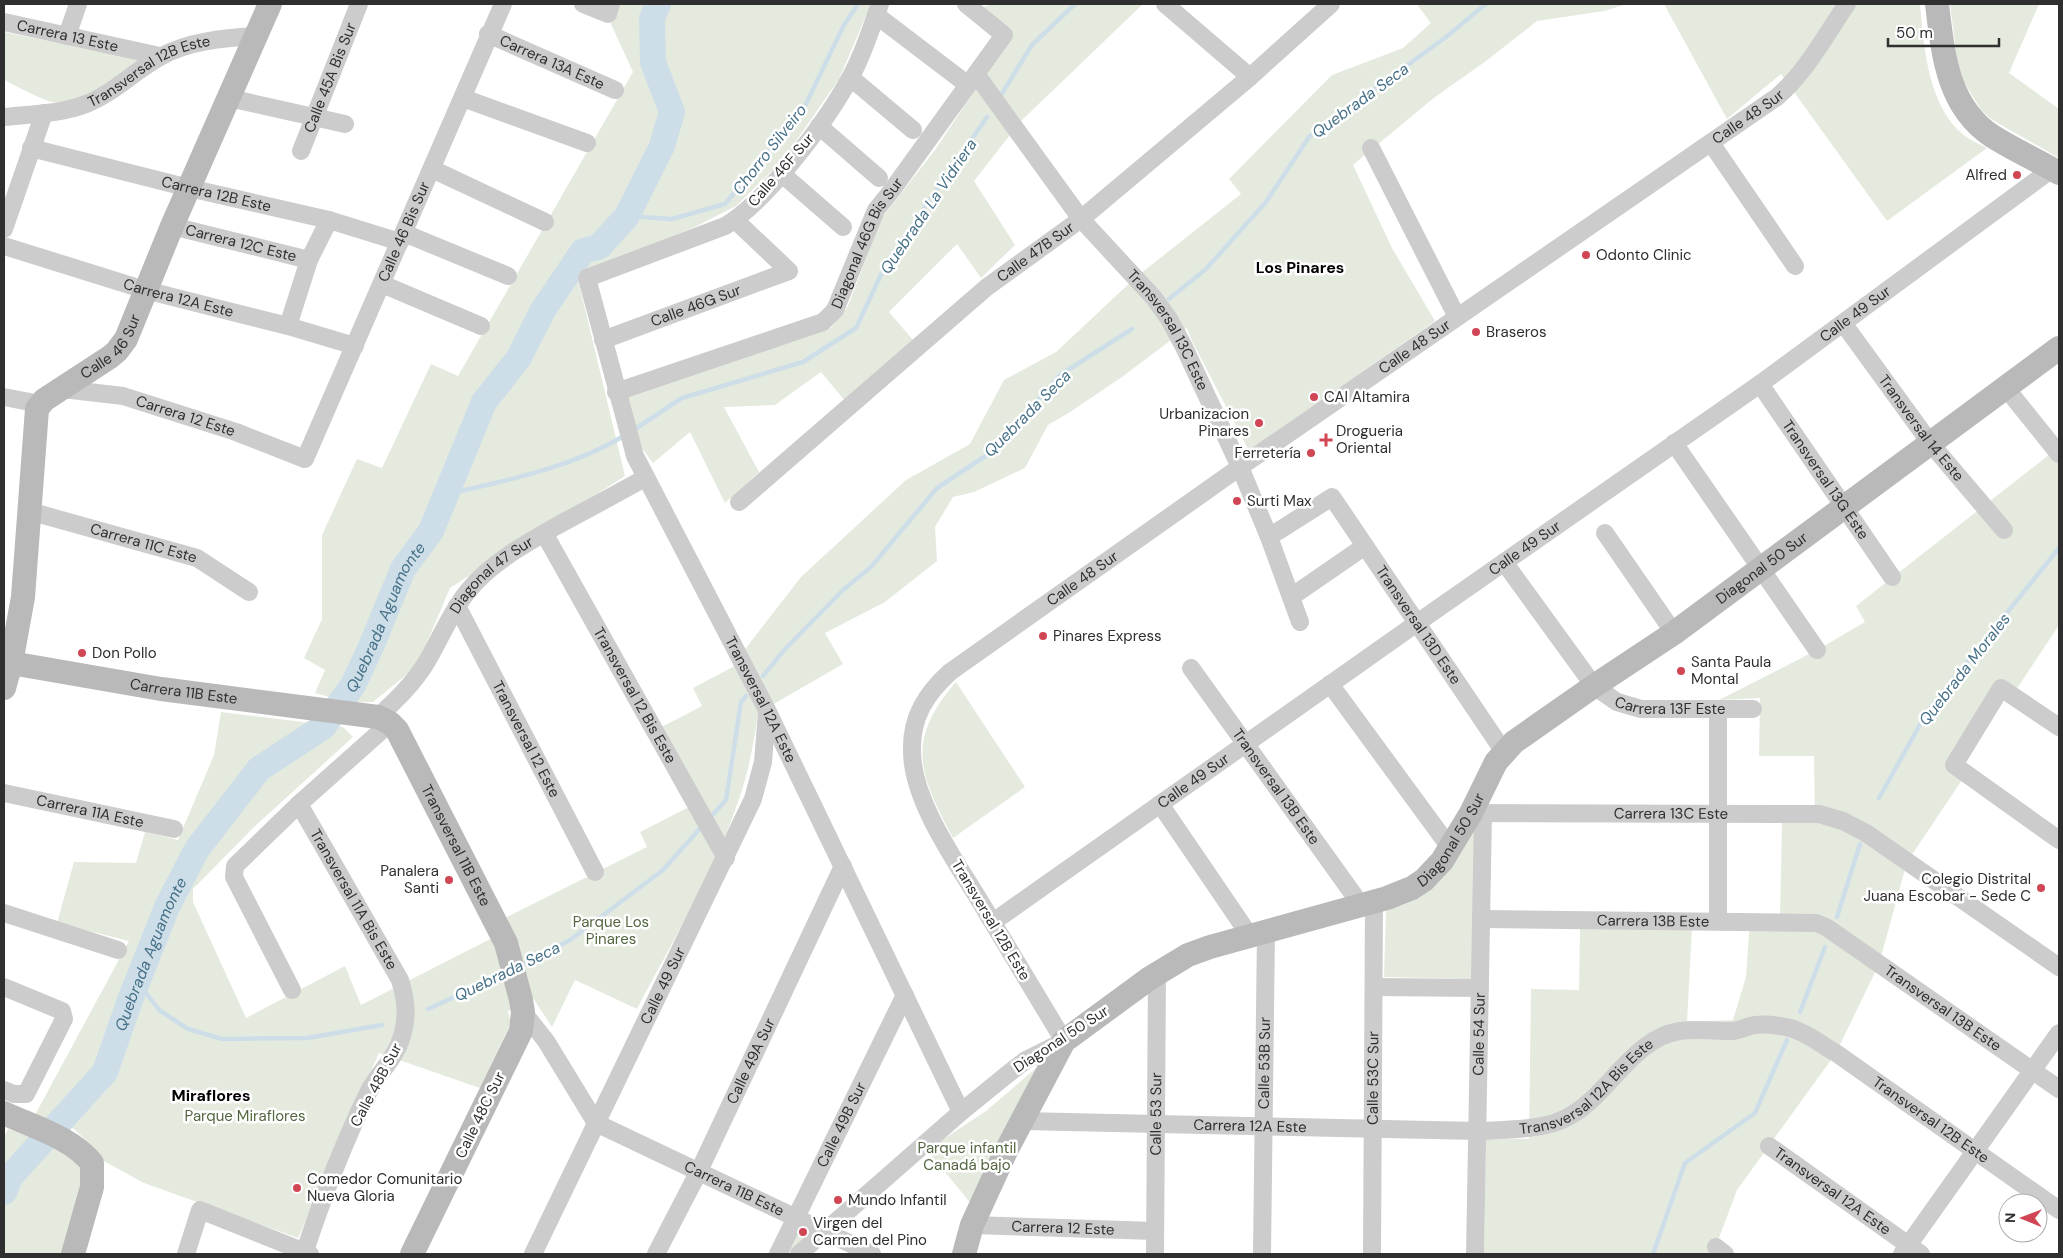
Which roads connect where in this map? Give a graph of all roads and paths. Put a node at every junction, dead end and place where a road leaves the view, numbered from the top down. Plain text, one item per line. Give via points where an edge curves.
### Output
1 (78, 4) edge
2 (270, 4) edge
3 (360, 4) edge
4 (503, 4) edge
5 (583, 4) edge
6 (968, 4) edge
7 (1165, 4) edge
8 (1331, 4) edge
9 (1847, 4) edge
10 (1937, 4) edge
11 (609, 9) edge
12 (878, 9) edge
13 (4, 22) edge
14 (488, 34) junction
15 (66, 36) junction
16 (256, 36) junction
17 (160, 56) junction
18 (1250, 77) junction
19 (851, 78) junction
20 (972, 79) junction
21 (615, 90) dead end
22 (229, 98) junction
23 (463, 98) junction
24 (44, 112) junction
25 (4, 117) edge
26 (315, 117) junction
27 (345, 124) dead end
28 (819, 126) junction
29 (913, 130) dead end
30 (587, 143) dead end
31 (1711, 143) junction
32 (32, 148) junction
33 (1371, 148) dead end
34 (302, 152) dead end
35 (432, 169) junction
36 (2056, 171) edge
37 (782, 174) junction
38 (879, 178) dead end
39 (189, 188) junction
40 (1081, 219) junction
41 (329, 220) junction
42 (735, 220) junction
43 (545, 222) dead end
44 (172, 226) junction
45 (843, 227) dead end
46 (4, 229) edge
47 (402, 237) junction
48 (4, 246) edge
49 (309, 260) junction
50 (1795, 266) dead end
51 (508, 276) dead end
52 (587, 278) joint
53 (382, 284) junction
54 (145, 290) junction
55 (1456, 317) junction
56 (1843, 322) junction
57 (288, 326) junction
58 (481, 326) dead end
59 (603, 340) junction
60 (355, 346) junction
61 (2059, 349) edge
62 (1760, 384) junction
63 (2006, 388) junction
64 (63, 389) junction
65 (616, 392) junction
66 (4, 397) edge
67 (40, 404) junction
68 (1674, 443) junction
69 (1932, 444) junction
70 (2059, 454) edge
71 (306, 459) joint
72 (1240, 467) junction
73 (645, 478) junction
74 (739, 502) dead end
75 (1844, 508) junction
76 (29, 511) junction
77 (2004, 530) dead end
78 (1605, 533) dead end
79 (544, 534) junction
80 (1269, 537) junction
81 (1365, 546) junction
82 (1504, 562) junction
83 (1761, 569) junction
84 (1892, 577) dead end
85 (249, 592) dead end
86 (1291, 597) junction
87 (457, 606) junction
88 (1300, 622) dead end
89 (1417, 623) junction
90 (1674, 633) junction
91 (1817, 650) dead end
92 (7, 662) edge
93 (1191, 668) dead end
94 (1330, 684) junction
95 (1594, 686) junction
96 (4, 688) edge
97 (1718, 709) junction
98 (1753, 709) dead end
99 (767, 710) junction
100 (377, 718) junction
101 (2059, 727) edge
102 (1245, 744) junction
103 (1504, 752) junction
104 (4, 793) edge
105 (921, 798) joint
106 (299, 804) junction
107 (1160, 804) junction
108 (1477, 813) junction
109 (1716, 813) junction
110 (174, 830) dead end
111 (2059, 840) edge
112 (1451, 848) junction
113 (726, 858) junction
114 (843, 866) junction
115 (595, 872) dead end
116 (1368, 903) junction
117 (4, 913) edge
118 (1481, 919) junction
119 (1718, 921) junction
120 (992, 922) junction
121 (1826, 927) joint
122 (1258, 934) junction
123 (118, 950) dead end
124 (2059, 968) edge
125 (1156, 974) junction
126 (4, 987) edge
127 (1374, 987) junction
128 (1480, 988) junction
129 (292, 990) dead end
130 (905, 995) junction
131 (406, 997) joint
132 (522, 1006) junction
133 (1802, 1033) joint
134 (2059, 1033) edge
135 (1064, 1041) junction
136 (2032, 1070) junction
137 (2059, 1089) edge
138 (12, 1092) edge
139 (961, 1112) junction
140 (4, 1113) edge
141 (1022, 1122) junction
142 (596, 1123) junction
143 (1156, 1125) junction
144 (1264, 1127) junction
145 (1372, 1129) junction
146 (1477, 1131) junction
147 (1769, 1146) dead end
148 (1975, 1151) junction
149 (699, 1171) junction
150 (2059, 1210) edge
151 (796, 1217) junction
152 (972, 1225) junction
153 (826, 1231) junction
154 (1156, 1231) junction
155 (1910, 1251) edge
156 (73, 1254) edge
157 (186, 1254) edge
158 (306, 1254) edge
159 (412, 1254) edge
160 (533, 1254) edge
161 (656, 1254) edge
162 (778, 1254) edge
163 (799, 1254) edge
164 (872, 1254) edge
165 (964, 1254) edge
166 (1155, 1254) edge
167 (1262, 1254) edge
168 (1372, 1254) edge
169 (1475, 1254) edge

1 - 15 street
2 - 16 street, Calle 46 Sur
3 - 26 street, Calle 45A Bis Sur
4 - 14 street, Calle 46 Bis Sur
5 - 11 street
6 - 20 street, Diagonal 46G Bis Sur via 1004,35
7 - 18 street
8 - 18 street, Calle 47B Sur
9 - 31 street, Calle 48 Sur via 1790,86
10 - 36 street via 1948,75 1965,110 1993,136
12 - 19 street, Calle 46F Sur
12 - 20 street, Transversal 13C Este
13 - 15 street, Carrera 13 Este
14 - 21 street, Carrera 13A Este
14 - 23 street, Calle 46 Bis Sur
15 - 17 street, Carrera 13 Este
16 - 17 street, Transversal 12B Este via 201,43
16 - 22 street, Calle 46 Sur
17 - 24 street, Transversal 12B Este via 96,100 71,109
18 - 40 street, Calle 47B Sur
19 - 28 street, Calle 46F Sur
19 - 29 street
20 - 40 street, Transversal 13C Este
20 - 65 street, Diagonal 46G Bis Sur via 876,210 835,310 823,322
22 - 26 street
22 - 39 street, Calle 46 Sur
23 - 30 street
23 - 35 street, Calle 46 Bis Sur
24 - 25 street
24 - 32 street
26 - 27 street
26 - 34 street, Calle 45A Bis Sur
28 - 37 street, Calle 46F Sur
28 - 38 street
31 - 50 street
31 - 55 street, Calle 48 Sur
32 - 39 street, Carrera 12B Este
32 - 46 street
33 - 55 street
35 - 43 street
35 - 47 street, Calle 46 Bis Sur
36 - 56 street, Calle 49 Sur
37 - 42 street, Calle 46F Sur
37 - 45 street
39 - 41 street, Carrera 12B Este
39 - 44 street, Calle 46 Sur
40 - 72 street, Transversal 13C Este via 1154,298 1169,319
40 - 74 street, Calle 47B Sur via 987,287
41 - 47 street, Carrera 12B Este
41 - 49 street
42 - 52 street, Calle 46F Sur
42 - 59 street, Calle 46G Sur via 789,271
44 - 49 street, Carrera 12C Este
44 - 54 street, Calle 46 Sur
47 - 51 street, Carrera 12B Este
47 - 53 street, Calle 46 Bis Sur
48 - 54 street, Carrera 12A Este
49 - 57 street
52 - 59 street, Transversal 12A Este
53 - 58 street
53 - 60 street, Calle 46 Bis Sur
54 - 57 street, Carrera 12A Este
54 - 64 street, Calle 46 Sur via 128,334 117,351
55 - 72 street, Calle 48 Sur
56 - 62 street, Calle 49 Sur
56 - 69 street, Transversal 14 Este
57 - 60 street, Carrera 12A Este
59 - 65 street, Transversal 12A Este
60 - 71 street, Calle 46 Bis Sur
61 - 63 street, Diagonal 50 Sur
62 - 68 street, Calle 49 Sur
62 - 75 street, Transversal 13G Este
63 - 69 street, Diagonal 50 Sur
63 - 70 street
64 - 67 street, Calle 46 Sur
64 - 71 street, Carrera 12 Este via 123,396 236,432
65 - 73 street, Transversal 12A Este via 632,448
66 - 67 street
67 - 76 street via 36,414
68 - 82 street, Calle 49 Sur
68 - 83 street
69 - 75 street, Diagonal 50 Sur
69 - 77 street, Transversal 14 Este
72 - 80 street, Transversal 13C Este
72 - 105 street, Calle 48 Sur via 939,681 918,714 912,738 913,765
73 - 79 street, Diagonal 47 Sur
73 - 99 street, Transversal 12A Este
75 - 83 street, Diagonal 50 Sur
75 - 84 street, Transversal 13G Este
76 - 85 street, Carrera 11C Este via 197,558
76 - 92 street via 23,597
78 - 90 street
79 - 87 street, Diagonal 47 Sur via 490,569
79 - 113 street, Transversal 12 Bis Este
80 - 81 street, Transversal 13D Este via 1332,497
80 - 86 street, Transversal 13C Este
81 - 86 street
81 - 89 street, Transversal 13D Este
82 - 89 street, Calle 49 Sur
82 - 95 street, Carrera 13F Este
83 - 90 street, Diagonal 50 Sur
83 - 91 street
86 - 88 street, Transversal 13C Este
87 - 100 street, Diagonal 47 Sur via 412,684
87 - 115 street, Transversal 12 Este
89 - 94 street, Calle 49 Sur
89 - 103 street, Transversal 13D Este
90 - 95 street, Diagonal 50 Sur
92 - 96 street
92 - 100 street, Carrera 11B Este via 161,689
93 - 102 street, Transversal 13B Este
94 - 102 street, Calle 49 Sur
94 - 112 street
95 - 97 street, Carrera 13F Este via 1617,702 1641,709
95 - 103 street, Diagonal 50 Sur
97 - 98 street, Carrera 13F Este
97 - 109 street
99 - 113 street, Calle 49 Sur via 766,743 759,780
99 - 114 street, Transversal 12A Este
100 - 106 street, Diagonal 47 Sur
100 - 132 street, Transversal 11B Este via 401,738 497,922 506,942
101 - 111 street via 2001,688 1954,765
102 - 107 street, Calle 49 Sur
102 - 116 street, Transversal 13B Este
103 - 108 street, Diagonal 50 Sur via 1496,762
104 - 110 street, Carrera 11A Este
105 - 120 street, Transversal 12B Este
106 - 129 street, Diagonal 47 Sur via 236,866 234,877
106 - 131 street, Transversal 11A Bis Este via 400,980
107 - 120 street, Calle 49 Sur
107 - 122 street
108 - 109 street, Carrera 13C Este
108 - 112 street, Diagonal 50 Sur
108 - 118 street, Calle 54 Sur
109 - 119 street
109 - 124 street, Carrera 13C Este via 1819,814 1844,822
112 - 116 street, Diagonal 50 Sur via 1424,880 1402,893
113 - 142 street, Calle 49 Sur
114 - 130 street, Transversal 12A Este
114 - 149 street, Calle 49A Sur
116 - 122 street, Diagonal 50 Sur
116 - 127 street, Calle 53C Sur
117 - 123 street
118 - 119 street, Carrera 13B Este
118 - 128 street, Calle 54 Sur
119 - 121 street, Carrera 13B Este via 1816,923
120 - 135 street, Transversal 12B Este
121 - 136 street, Transversal 13B Este
122 - 125 street, Diagonal 50 Sur via 1200,951
122 - 144 street, Calle 53B Sur
125 - 135 street, Diagonal 50 Sur
125 - 143 street, Calle 53 Sur
126 - 138 street via 62,1011 64,1019 26,1094
127 - 128 street
127 - 145 street, Calle 53C Sur
128 - 146 street, Calle 54 Sur
130 - 139 street, Transversal 12A Este
130 - 151 street, Calle 49B Sur
131 - 158 street, Calle 48B Sur via 405,1022 399,1046 376,1079 339,1156
132 - 142 street, Transversal 11B Este
132 - 159 street, Calle 48C Sur via 521,1031
133 - 146 street, Transversal 12A Bis Este via 1787,1027 1754,1025 1735,1031 1692,1029 1668,1034 1644,1047 1591,1100 1564,1120
133 - 148 street, Transversal 12B Este via 1836,1053
134 - 136 street
135 - 139 street, Diagonal 50 Sur via 1026,1060
135 - 141 street
136 - 137 street, Transversal 13B Este
136 - 148 street
139 - 153 street, Diagonal 50 Sur
140 - 156 street via 76,1148 92,1163 92,1187
141 - 143 street, Carrera 12A Este
141 - 152 street
142 - 149 street, Carrera 11B Este
142 - 160 street, Calle 49 Sur
143 - 144 street, Carrera 12A Este
143 - 154 street, Calle 53 Sur
144 - 145 street, Carrera 12A Este
144 - 167 street, Calle 53B Sur
145 - 146 street, Carrera 12A Este
145 - 168 street, Calle 53C Sur
146 - 169 street, Calle 54 Sur
147 - 155 street, Transversal 12A Este
148 - 150 street, Transversal 12B Este
148 - 155 street
149 - 151 street, Carrera 11B Este
149 - 161 street, Calle 49A Sur
151 - 153 street, Carrera 11B Este
151 - 162 street, Calle 49B Sur
152 - 154 street, Carrera 12 Este
152 - 165 street
153 - 163 street, Diagonal 50 Sur
153 - 164 street, Carrera 11B Este
154 - 166 street, Calle 53 Sur
157 - 158 street via 200,1210

